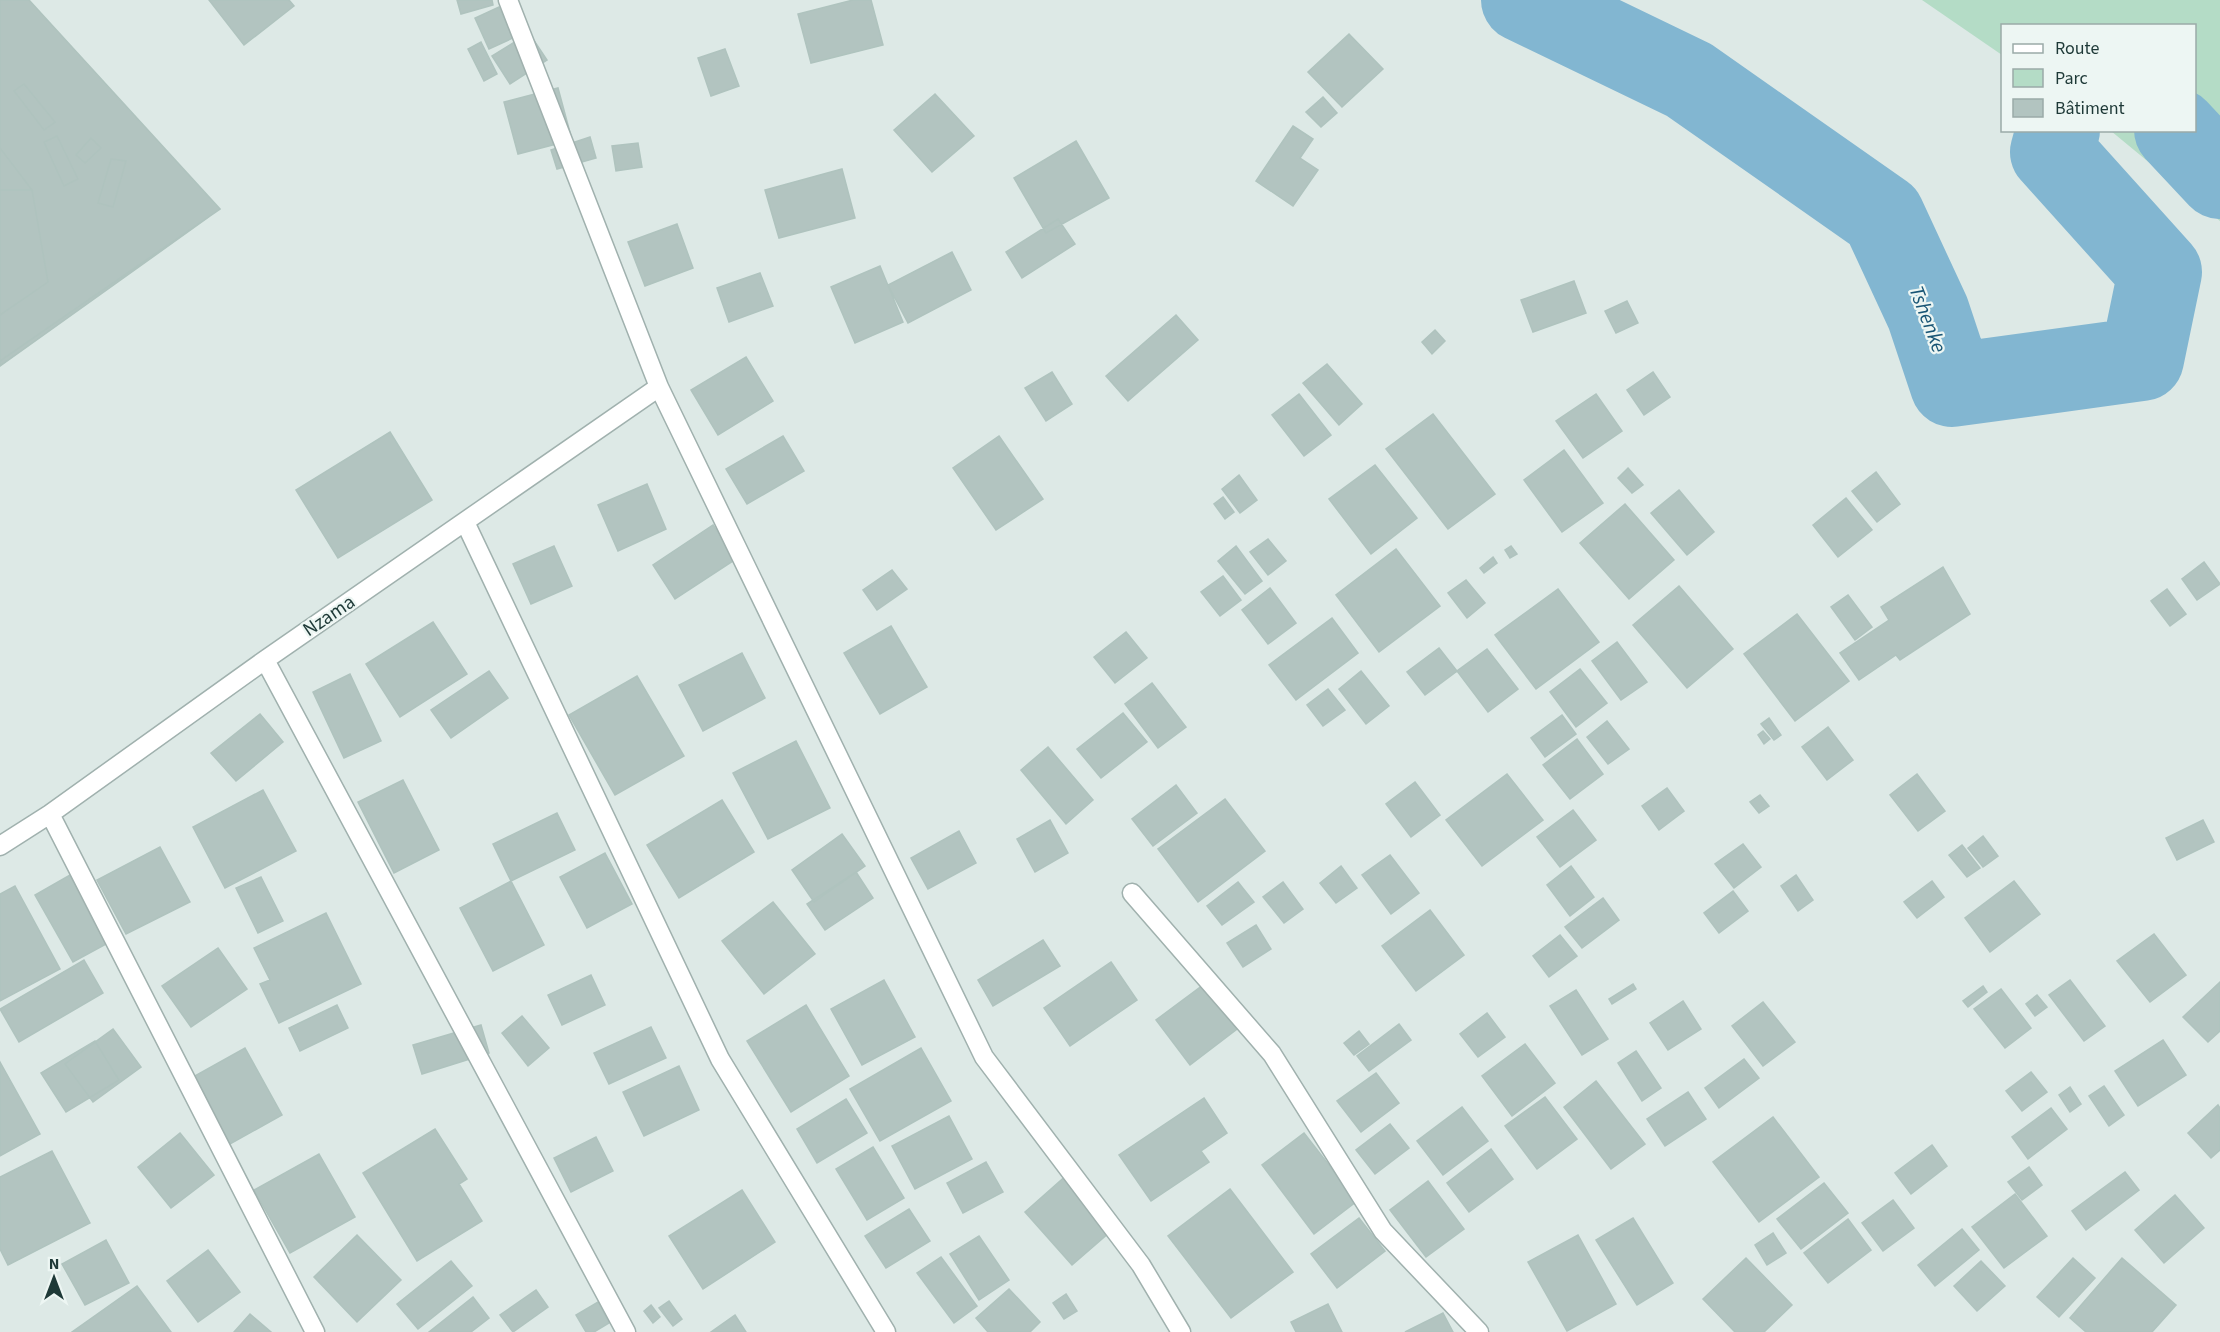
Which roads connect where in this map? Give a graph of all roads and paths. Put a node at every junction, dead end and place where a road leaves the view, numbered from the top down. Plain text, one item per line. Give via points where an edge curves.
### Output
1 (508, 0) edge
2 (659, 387) junction
3 (465, 522) junction
4 (265, 660) junction
5 (50, 814) junction
6 (0, 846) edge
7 (1132, 893) dead end
8 (315, 1332) edge
9 (627, 1332) edge
10 (886, 1332) edge
11 (1180, 1332) edge
12 (1479, 1332) edge

1 - 2 street
2 - 3 street, Nzama
2 - 11 street via 984,1057 1141,1265
3 - 4 street, Nzama
3 - 10 street via 720,1059
4 - 5 street, Nzama
4 - 9 street
5 - 6 street, Nzama
5 - 8 street
7 - 12 street via 1272,1054 1383,1231

